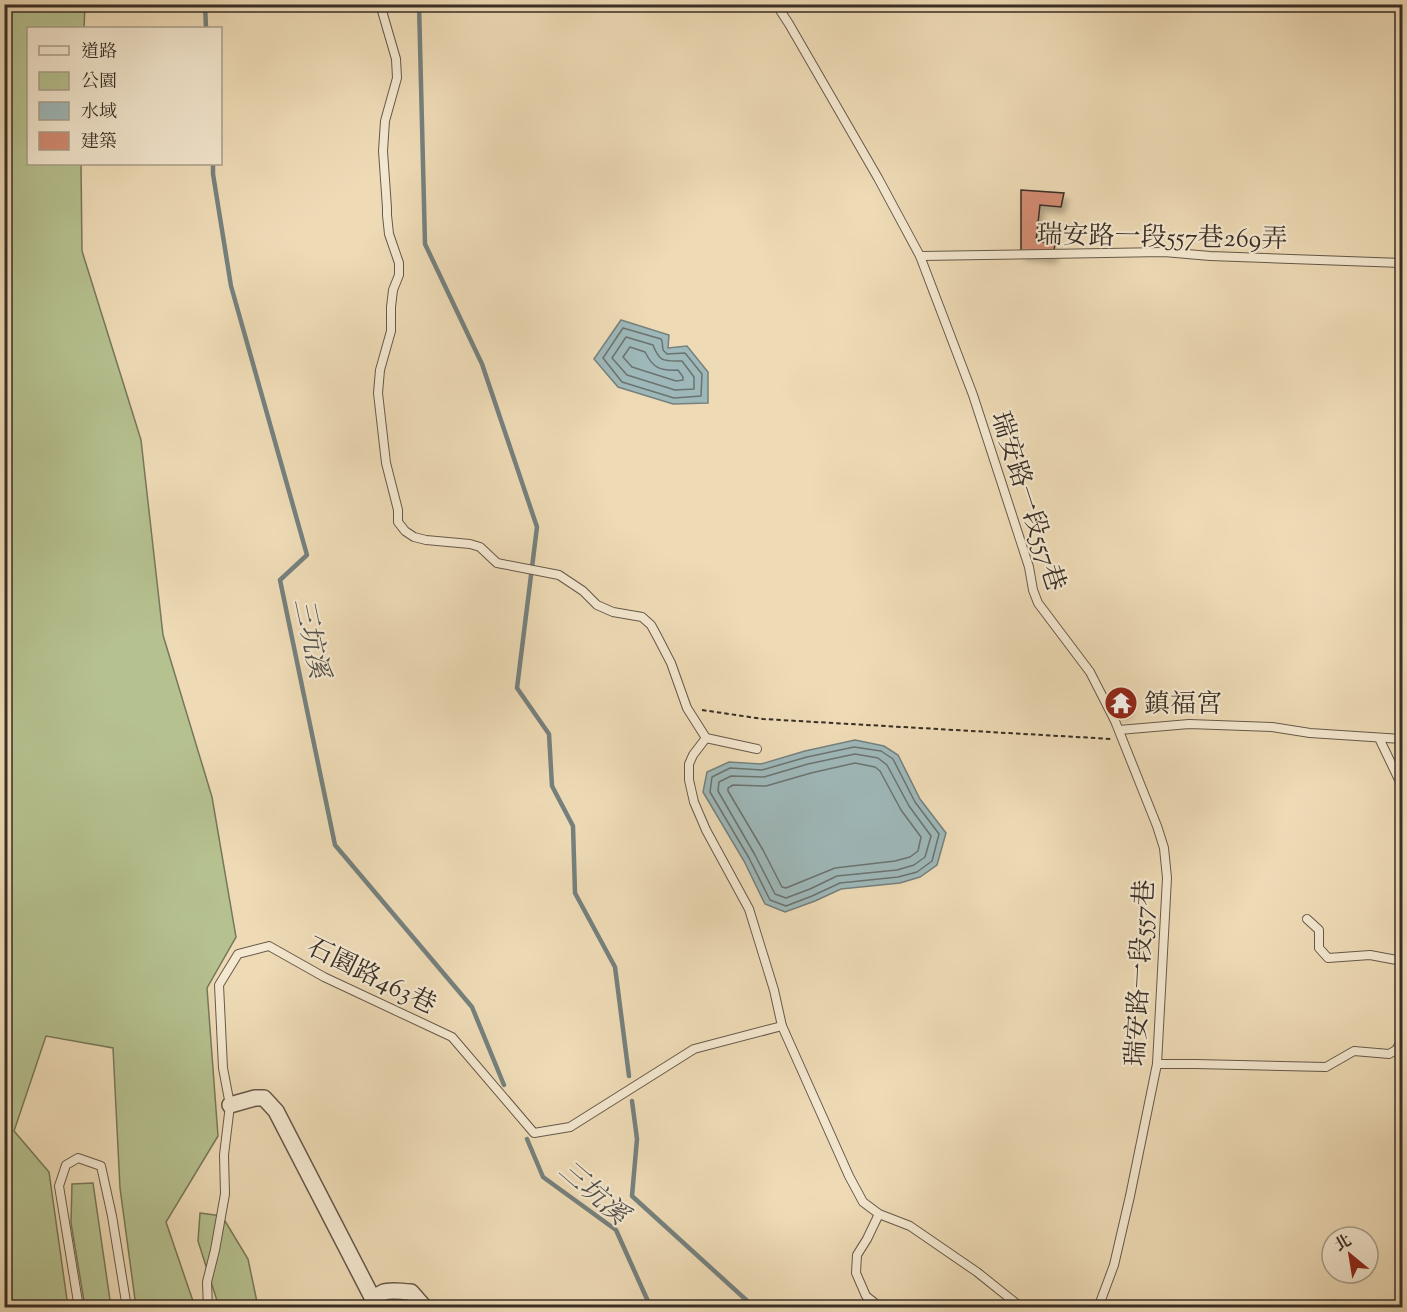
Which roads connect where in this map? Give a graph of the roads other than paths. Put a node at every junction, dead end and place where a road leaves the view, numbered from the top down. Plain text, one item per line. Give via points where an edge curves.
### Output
1 (380, 4) edge
2 (776, 4) edge
3 (920, 256) junction
4 (1402, 263) edge
5 (1119, 730) junction
6 (706, 738) junction
7 (1379, 738) junction
8 (1402, 739) edge
9 (757, 749) dead end
10 (1402, 786) edge
11 (1307, 919) dead end
12 (1402, 961) edge
13 (1402, 1010) edge
14 (782, 1026) junction
15 (1157, 1064) junction
16 (230, 1105) junction
17 (879, 1214) junction
18 (370, 1303) edge
19 (79, 1308) edge
20 (127, 1308) edge
21 (208, 1308) edge
22 (425, 1308) edge
23 (881, 1308) edge
24 (1022, 1308) edge
25 (1098, 1308) edge

1 - 6 lane via 396,59 397,78 385,121 383,151 389,234 399,262 399,275 393,290 391,331 378,393 398,522 414,537 470,543 497,563 559,575 597,605 642,617 657,636 687,708
2 - 3 lane, 瑞安路一段557巷
3 - 4 lane, 瑞安路一段557巷269弄 via 1164,252
3 - 5 lane, 瑞安路一段557巷 via 973,395 1038,603 1090,672
5 - 7 lane via 1189,724 1272,727
5 - 15 lane, 瑞安路一段557巷 via 1164,848 1167,878
6 - 9 lane
6 - 14 lane via 689,764 694,802 749,909
7 - 8 lane
7 - 10 lane
11 - 12 lane via 1319,930 1319,948 1328,958 1370,955
13 - 15 lane via 1401,1042 1389,1054 1354,1051 1326,1067
14 - 16 lane, 石園路463巷 via 694,1049 570,1127 534,1133 452,1037 268,946 238,954 219,985 223,1068
14 - 17 lane via 849,1176 863,1202
15 - 25 lane, 瑞安路一段557巷 via 1114,1265
16 - 18 street via 264,1098 276,1111
16 - 21 lane, 石園路463巷 via 224,1155 225,1194 207,1282
17 - 23 lane via 857,1255 856,1273 866,1296
17 - 24 lane via 910,1226
18 - 22 street via 385,1291 411,1292
19 - 20 lane via 59,1186 66,1165 78,1158 101,1166

